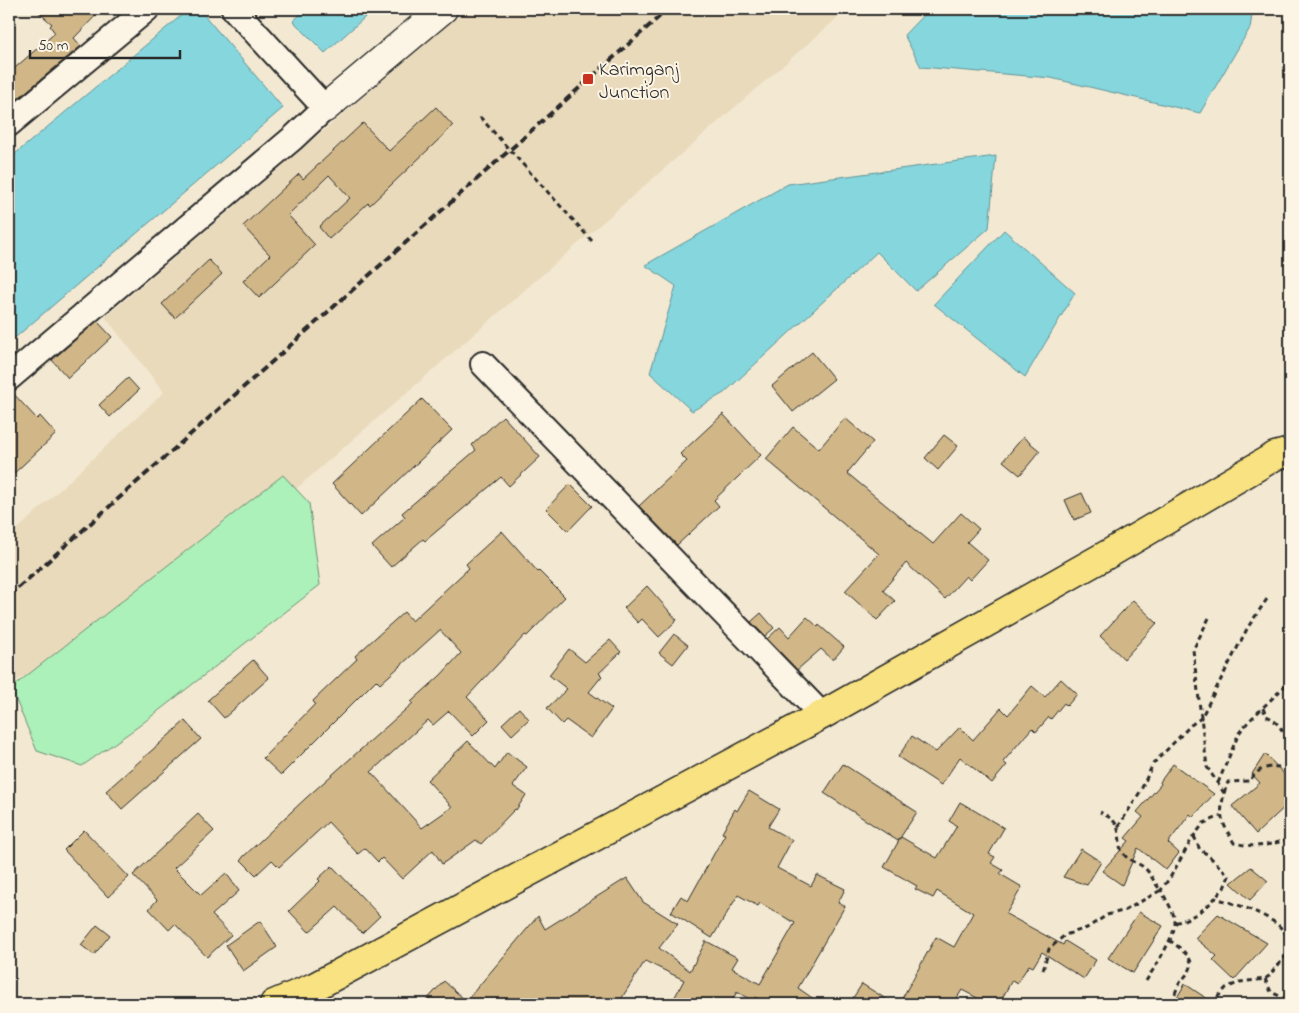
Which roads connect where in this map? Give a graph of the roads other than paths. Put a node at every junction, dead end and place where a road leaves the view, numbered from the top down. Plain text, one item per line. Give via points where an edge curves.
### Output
1 (147, 9) edge
2 (234, 9) edge
3 (443, 9) edge
4 (325, 108) junction
5 (9, 124) edge
6 (483, 364) dead end
7 (9, 378) edge
8 (1290, 452) edge
9 (822, 715) junction
10 (274, 1004) edge

1 - 5 street
2 - 4 street
3 - 4 street
4 - 7 street via 294,138
6 - 9 street
8 - 9 highway via 1275,456
9 - 10 highway via 314,987

